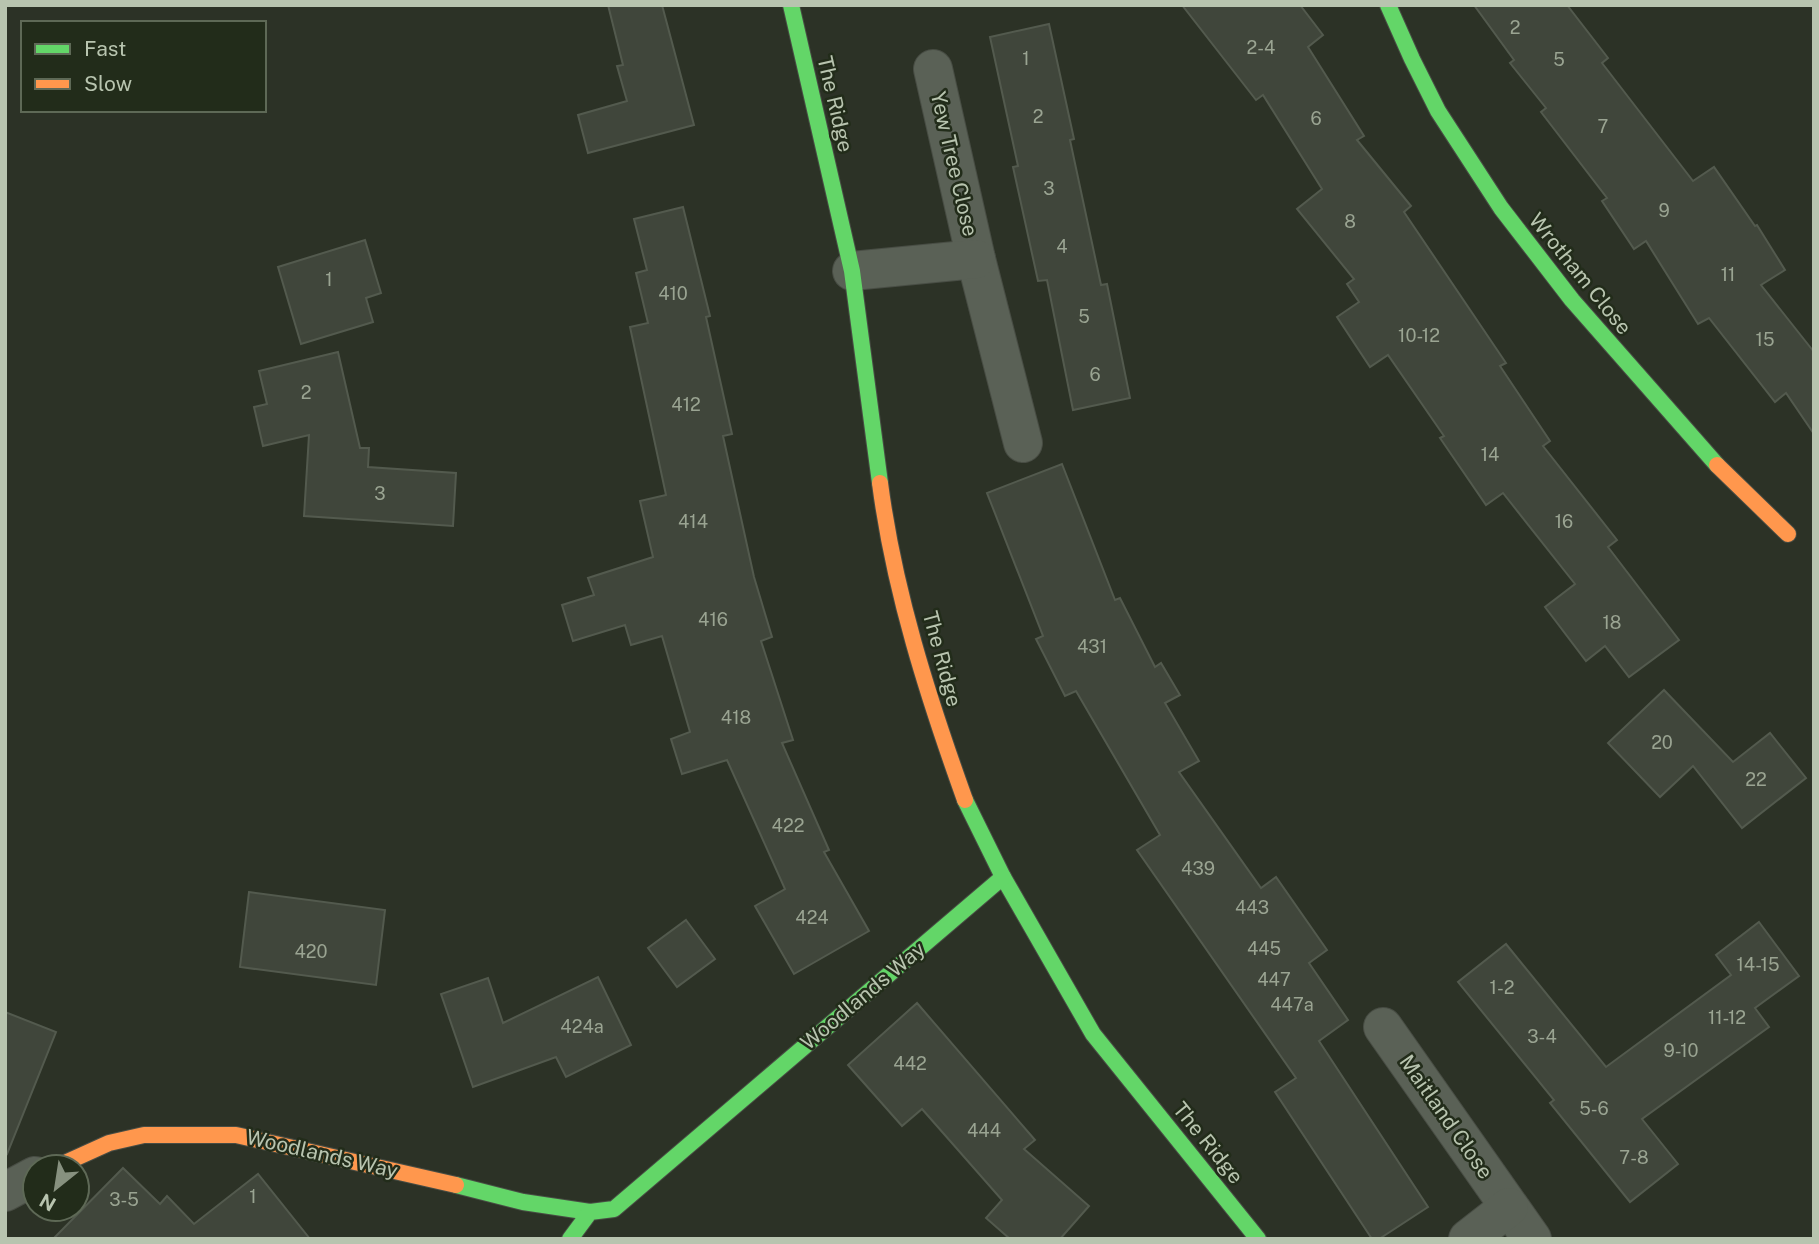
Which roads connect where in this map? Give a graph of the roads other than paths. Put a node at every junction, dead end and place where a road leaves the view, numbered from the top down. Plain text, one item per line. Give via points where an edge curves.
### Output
1 (791, 5) edge
2 (1388, 5) edge
3 (933, 69) dead end
4 (976, 259) junction
5 (852, 271) junction
6 (1023, 443) dead end
7 (1788, 534) dead end
8 (1003, 877) junction
9 (1382, 1027) dead end
10 (87, 1153) edge
11 (21, 1183) edge
12 (5, 1192) edge
13 (1509, 1207) junction
14 (590, 1212) junction
15 (570, 1239) edge
16 (1258, 1239) edge
17 (1468, 1239) edge
18 (1532, 1239) edge

1 - 5 street, The Ridge
2 - 7 street, Wrotham Close via 1406,51 1453,139 1521,238 1582,314 1729,478
3 - 4 street, Yew Tree Close
4 - 5 street, Yew Tree Close
4 - 6 street, Yew Tree Close
5 - 8 street, The Ridge via 888,537 927,693 965,800
8 - 14 street, Woodlands Way via 614,1209
8 - 16 street, The Ridge via 1093,1034
9 - 13 street, Maitland Close
10 - 14 street, Woodlands Way via 144,1135 236,1135 523,1202
11 - 12 street
13 - 17 street
13 - 18 street, Maitland Close
14 - 15 street

